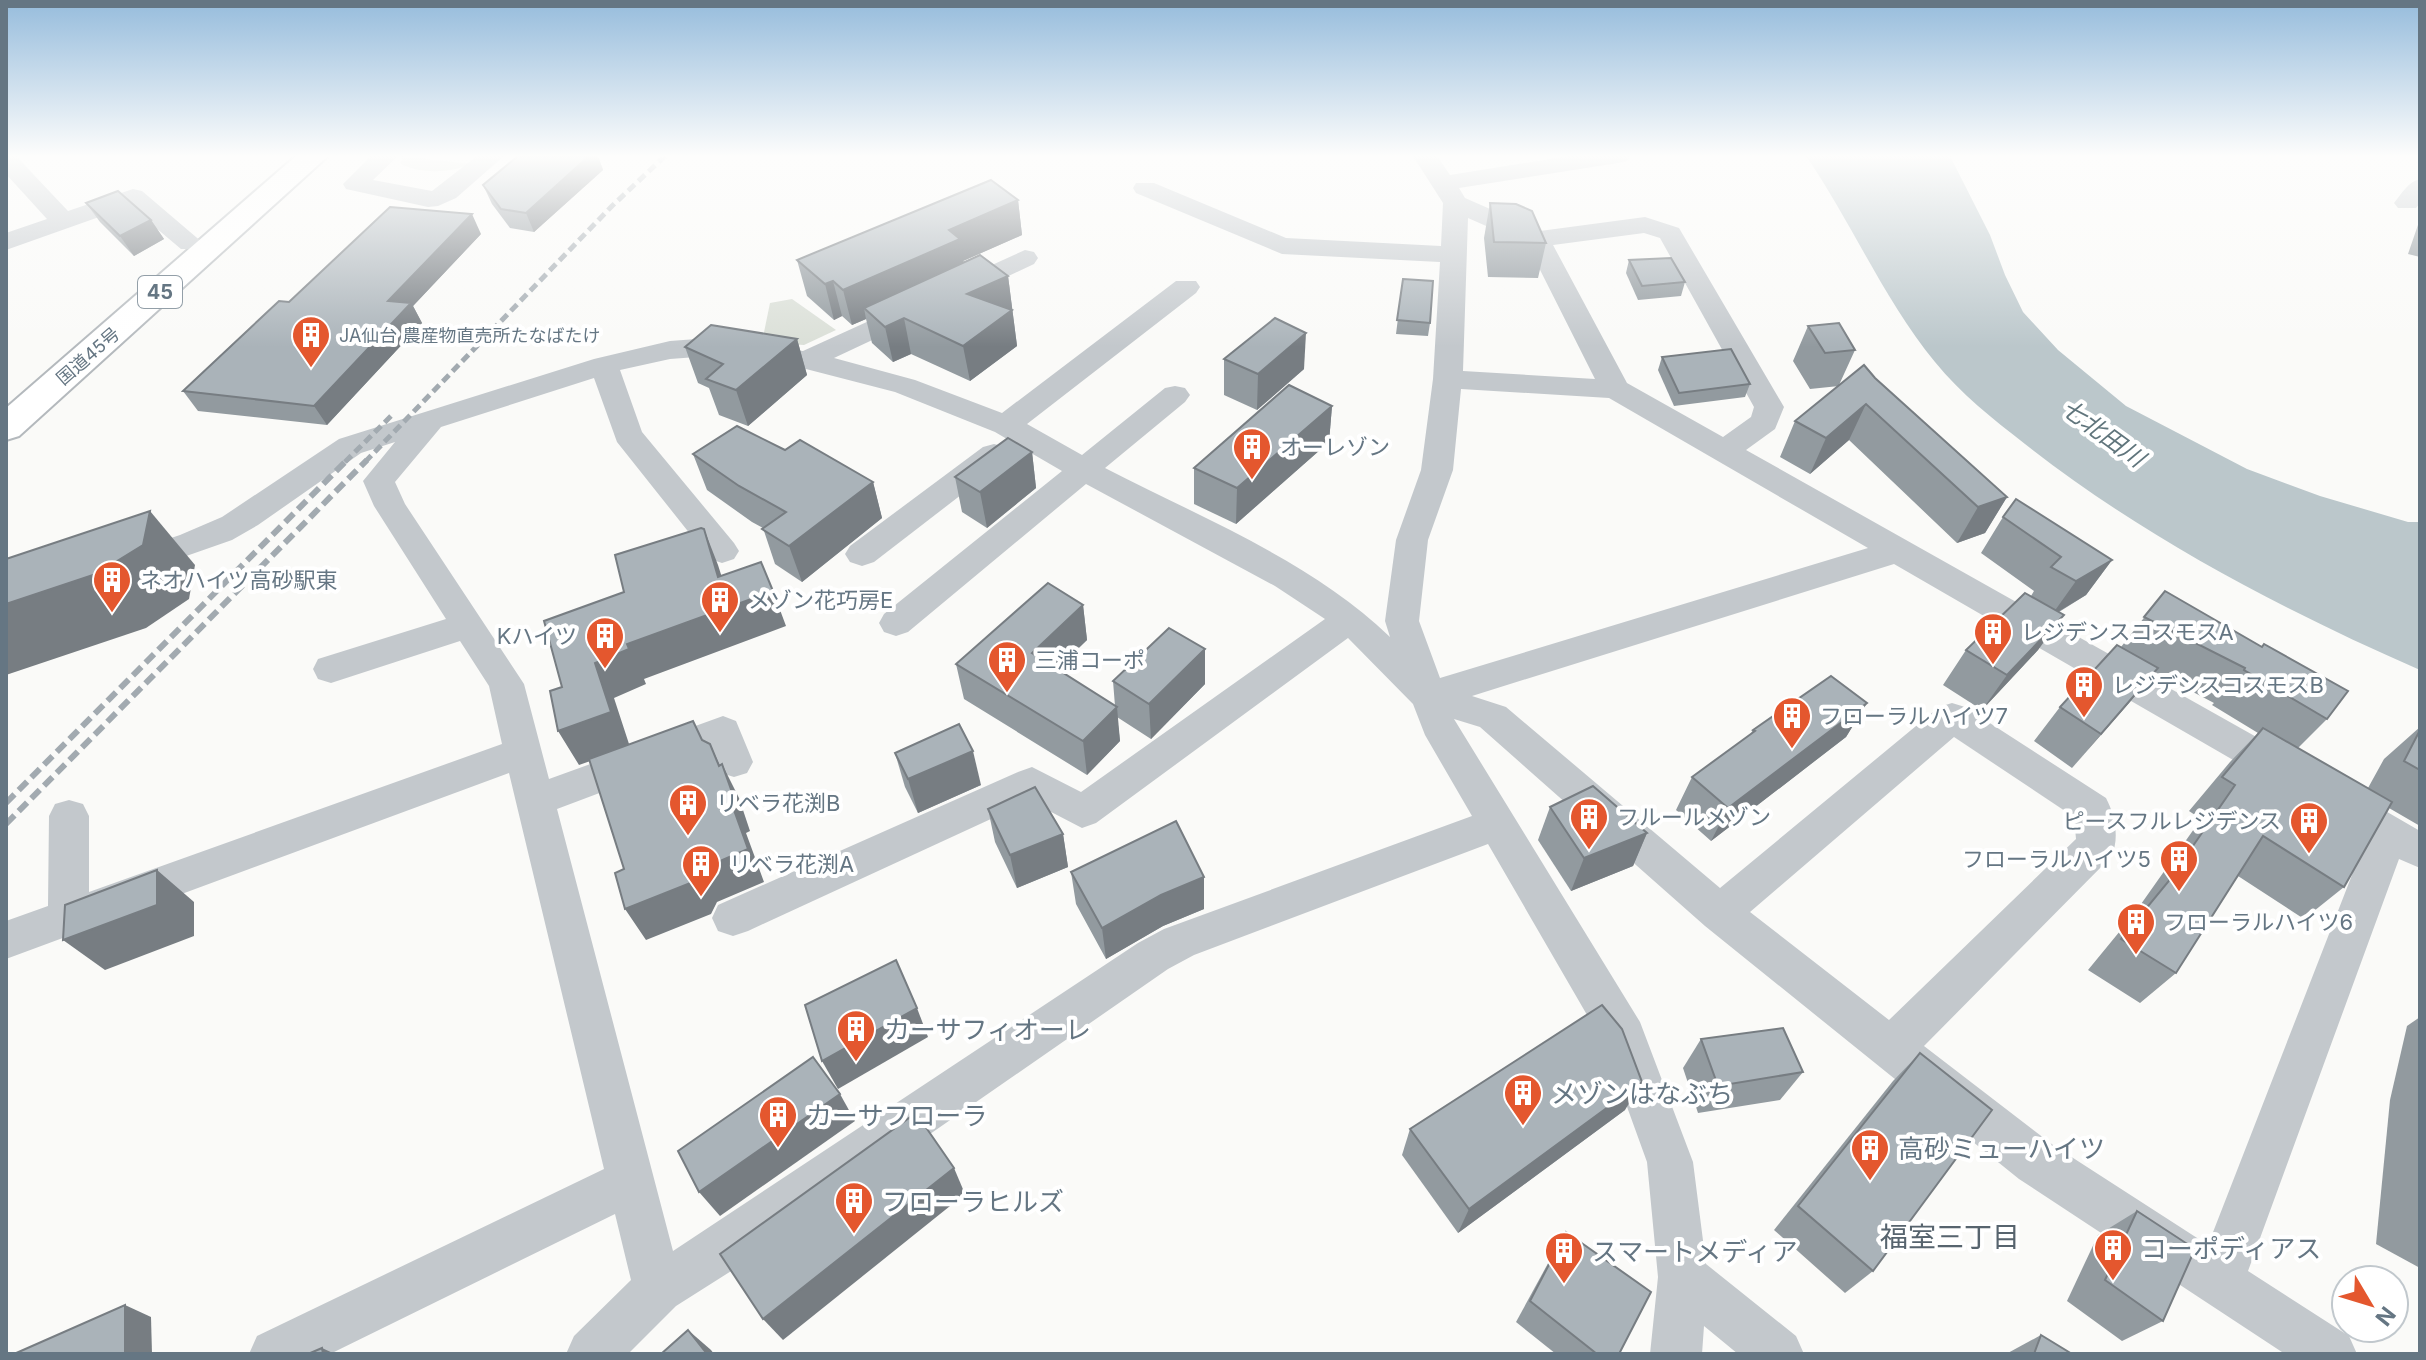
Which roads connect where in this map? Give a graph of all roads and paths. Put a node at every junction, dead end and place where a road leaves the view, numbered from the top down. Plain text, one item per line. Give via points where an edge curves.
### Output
1 (67, 219) edge
2 (161, 219) edge
3 (217, 219) edge
4 (242, 219) edge
5 (1219, 219) edge
6 (1448, 219) edge
7 (1505, 219) edge
8 (63, 221) joint
9 (1537, 239) junction
10 (6, 242) edge
11 (190, 243) junction
12 (1454, 255) junction
13 (1025, 258) dead end
14 (1186, 287) dead end
15 (807, 360) junction
16 (604, 365) junction
17 (1448, 379) junction
18 (1615, 389) junction
19 (1175, 395) dead end
20 (6, 402) edge
21 (429, 422) junction
22 (6, 428) edge
23 (1013, 429) junction
24 (1725, 451) junction
25 (1084, 470) junction
26 (1900, 550) junction
27 (722, 551) dead end
28 (862, 554) dead end
29 (97, 575) edge
30 (1350, 619) junction
31 (896, 623) dead end
32 (466, 626) junction
33 (331, 669) dead end
34 (1427, 696) junction
35 (524, 752) junction
36 (734, 762) dead end
37 (536, 800) junction
38 (69, 816) dead end
39 (1497, 824) junction
40 (2404, 841) edge
41 (1720, 913) junction
42 (69, 917) junction
43 (733, 918) dead end
44 (6, 940) edge
45 (1890, 1049) junction
46 (631, 1181) junction
47 (1683, 1277) junction
48 (2219, 1281) junction
49 (658, 1288) junction
50 (275, 1354) edge
51 (592, 1354) edge
52 (1676, 1354) edge
53 (1778, 1354) edge
54 (2331, 1354) edge

1 - 8 street
2 - 11 street
3 - 11 highway, 国道45号 / 45
4 - 22 highway, 国道45号 / 45
5 - 12 street via 1282,246
6 - 12 street
7 - 9 street
8 - 10 street
9 - 18 street
9 - 24 street via 1645,225 1670,233 1769,407 1764,422
11 - 20 highway, 国道45号 / 45
12 - 17 street
13 - 15 street
14 - 23 street
15 - 16 street via 710,347
15 - 23 street via 905,386
16 - 21 street
16 - 27 street via 628,435
17 - 18 street
17 - 34 street via 1437,470 1412,540 1402,621
18 - 24 street
19 - 25 street
21 - 29 street via 350,446 246,518 203,539
21 - 32 street via 379,481
23 - 25 street
23 - 28 street
24 - 26 street
25 - 30 street via 1287,577
25 - 31 street
26 - 34 street
26 - 40 street
30 - 34 street
30 - 43 street via 1082,812 1032,783
32 - 33 street
32 - 35 street via 506,684
34 - 39 street via 1438,725
34 - 41 street via 1493,717
35 - 37 street
35 - 42 street
36 - 37 street via 723,731
37 - 46 street
38 - 42 street
39 - 47 street via 1624,1037 1670,1162
39 - 49 street via 1166,949
40 - 48 street
41 - 45 street
41 - 45 street via 1952,717 2092,809 2097,845
42 - 44 street
45 - 48 street via 2036,1162
46 - 49 street
46 - 50 street
47 - 52 street
47 - 53 street
48 - 54 street
49 - 51 street

